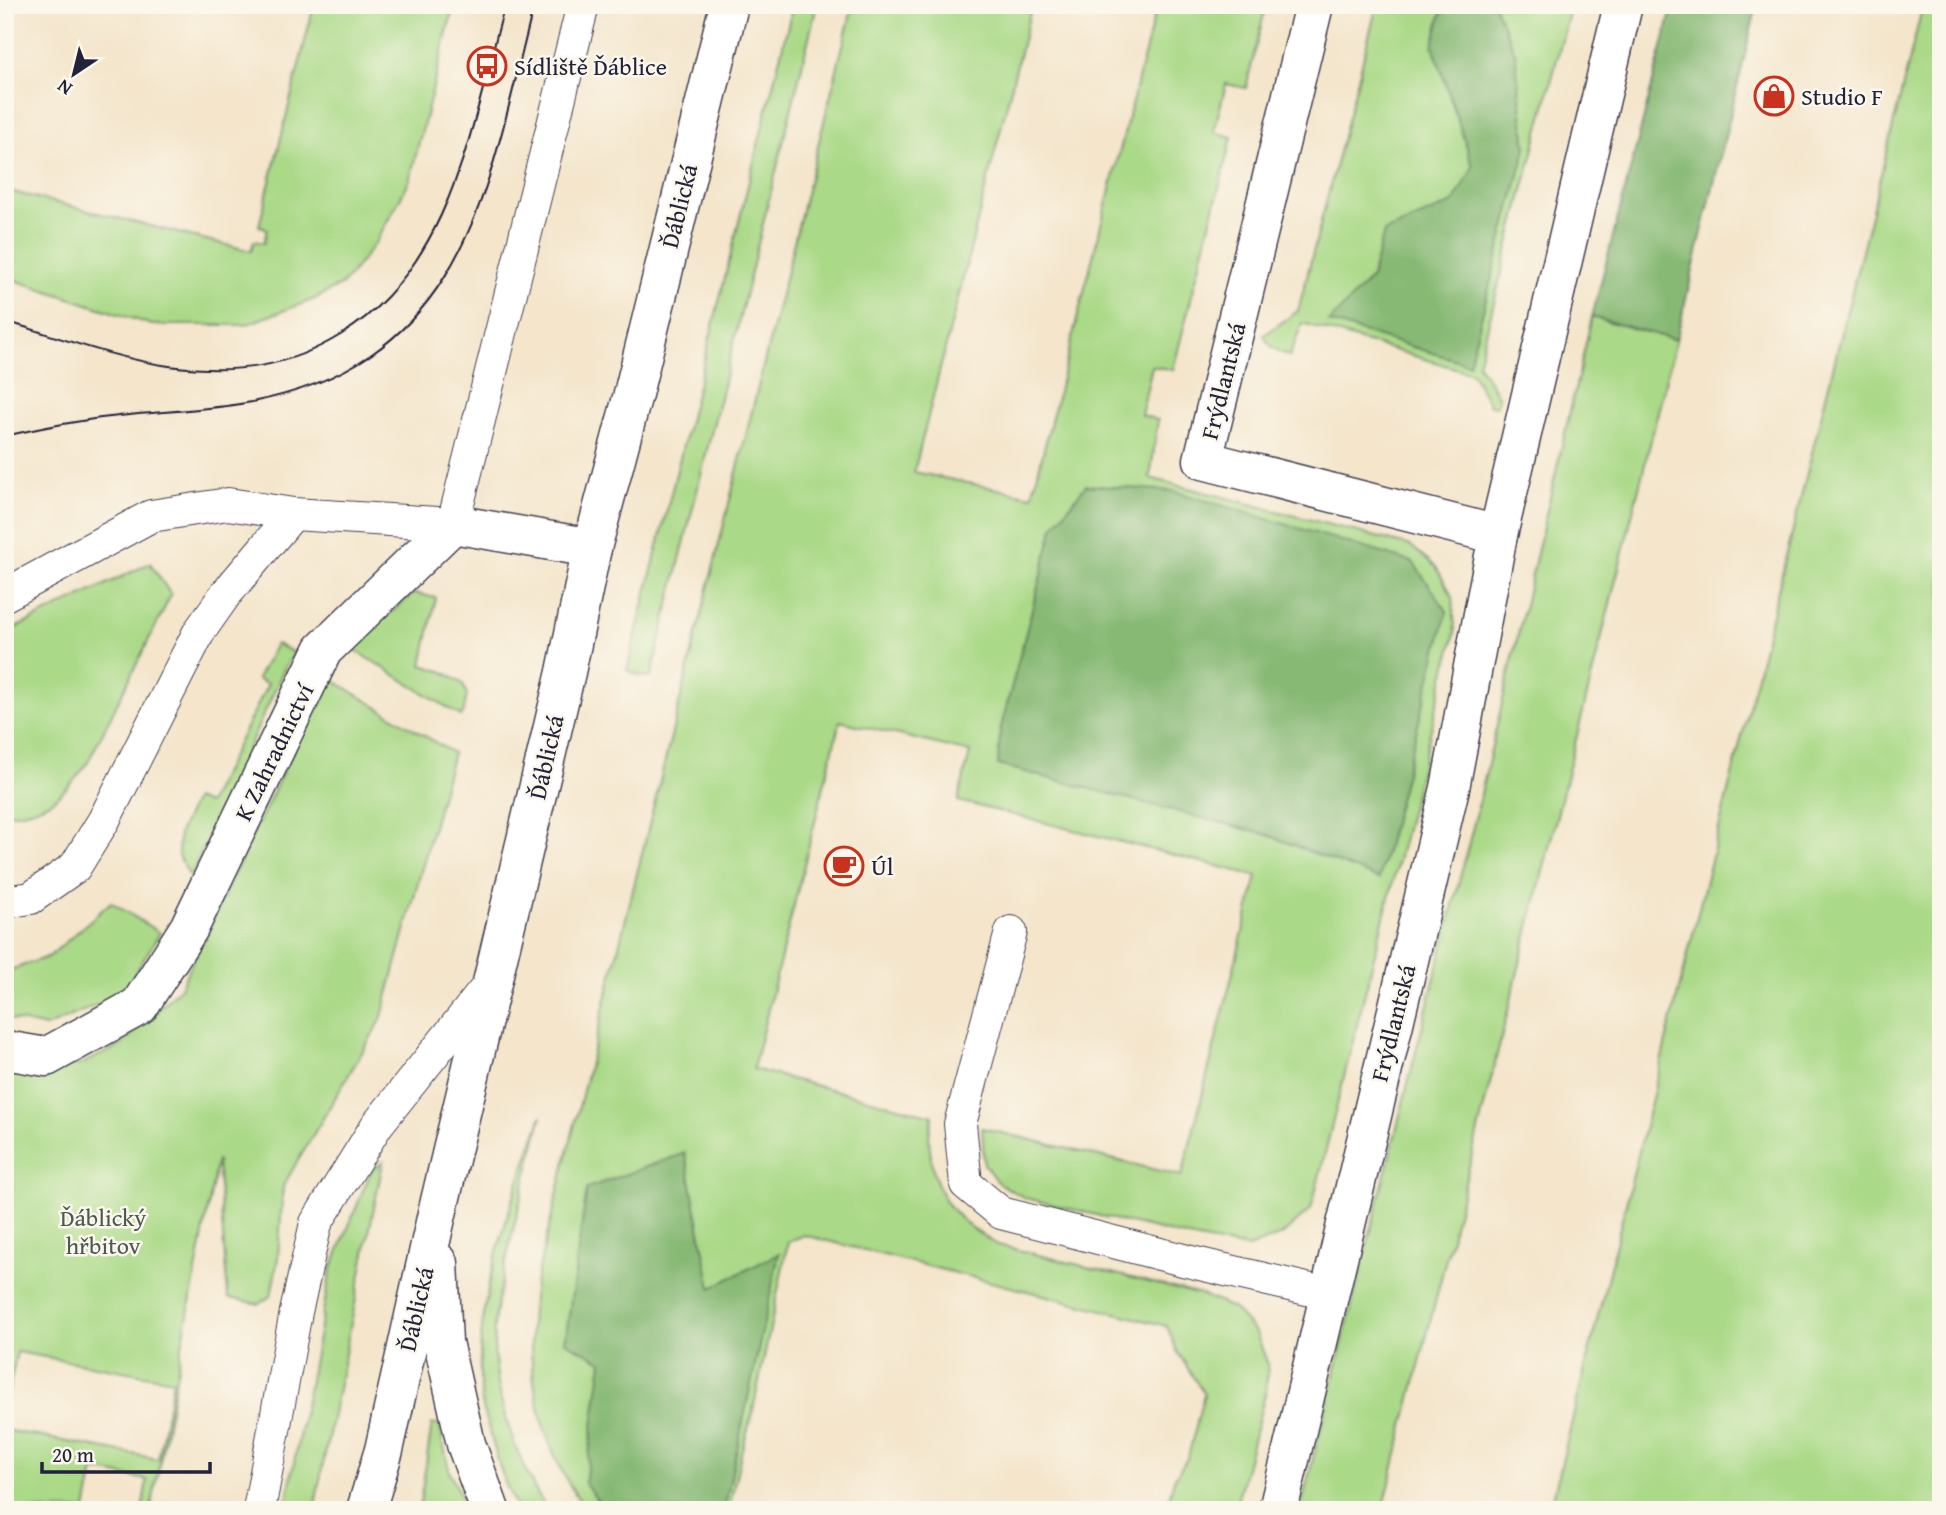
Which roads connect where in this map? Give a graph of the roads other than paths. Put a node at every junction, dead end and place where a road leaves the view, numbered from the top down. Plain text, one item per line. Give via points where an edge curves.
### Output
1 (583, 5) edge
2 (729, 5) edge
3 (1314, 5) edge
4 (1623, 5) edge
5 (293, 514) junction
6 (453, 524) junction
7 (1498, 535) junction
8 (592, 548) junction
9 (5, 595) edge
10 (5, 902) edge
11 (1010, 932) dead end
12 (495, 977) junction
13 (5, 1050) edge
14 (436, 1218) junction
15 (1328, 1294) junction
16 (259, 1510) edge
17 (366, 1510) edge
18 (490, 1510) edge
19 (1278, 1510) edge

1 - 6 lane
2 - 8 street, Ďáblická
3 - 7 street, Frýdlantská via 1203,460
4 - 7 street, Frýdlantská
5 - 6 lane
5 - 9 lane via 228,504 151,516
5 - 10 lane via 199,632 104,820 75,867 31,898
6 - 8 street
6 - 13 street, K Zahradnictví via 323,650 189,928 139,1006 46,1057
7 - 15 street, Frýdlantská via 1450,788
8 - 12 street, Ďáblická
11 - 15 lane via 960,1124 966,1184 1001,1213
12 - 14 street, Ďáblická
12 - 16 lane via 377,1125 316,1223
14 - 17 street, Ďáblická via 384,1450
14 - 18 street via 443,1342 466,1444
15 - 19 street, Frýdlantská

